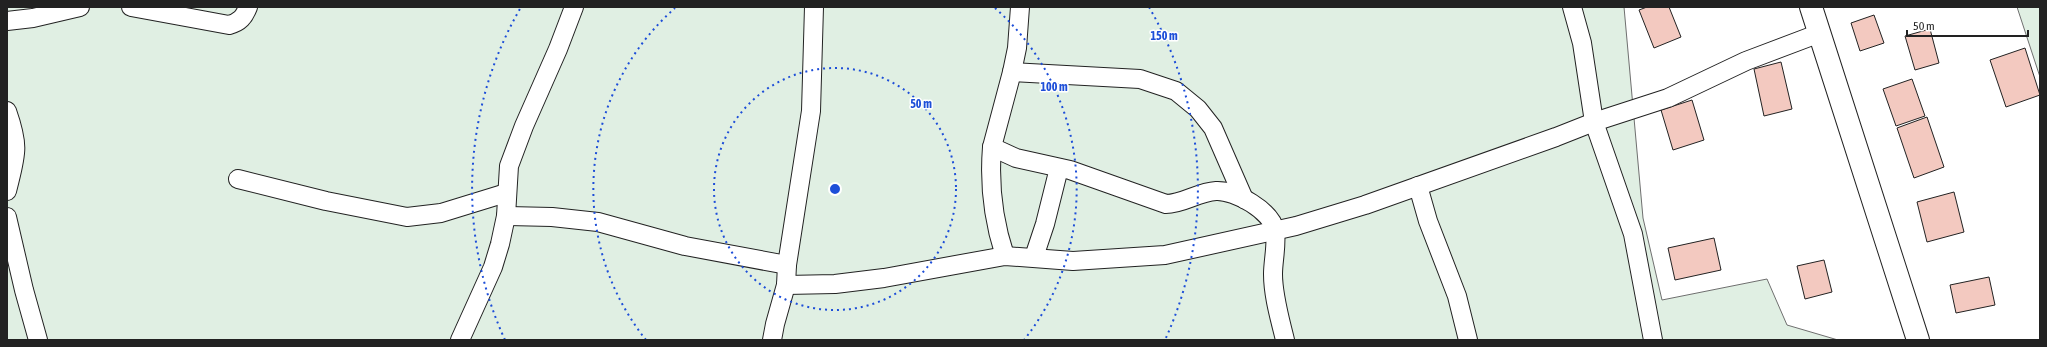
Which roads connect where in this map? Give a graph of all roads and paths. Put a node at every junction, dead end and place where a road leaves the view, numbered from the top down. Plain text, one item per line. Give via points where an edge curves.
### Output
1 (80, 7) edge
2 (131, 7) edge
3 (248, 7) edge
4 (574, 7) edge
5 (814, 7) edge
6 (1020, 7) edge
7 (1572, 7) edge
8 (1812, 7) edge
9 (7, 21) edge
10 (1820, 33) junction
11 (1012, 72) junction
12 (7, 110) edge
13 (1594, 122) junction
14 (992, 147) junction
15 (1059, 168) junction
16 (238, 180) dead end
17 (1418, 186) junction
18 (7, 192) edge
19 (506, 193) junction
20 (1244, 199) junction
21 (7, 216) edge
22 (506, 216) junction
23 (1275, 230) junction
24 (1005, 256) junction
25 (1034, 257) junction
26 (787, 265) junction
27 (786, 285) junction
28 (38, 340) edge
29 (460, 340) edge
30 (772, 340) edge
31 (1285, 340) edge
32 (1468, 340) edge
33 (1653, 340) edge
34 (1918, 340) edge

1 - 9 street via 34,18
2 - 3 street via 229,25 238,22
4 - 19 street via 509,166
5 - 26 street via 811,111
6 - 11 street
7 - 13 street via 1582,43
8 - 10 main road
10 - 13 street via 1746,61 1668,98
10 - 34 main road
11 - 14 street
11 - 20 street via 1140,79 1176,91 1198,110 1213,128
12 - 18 street via 16,135 17,151
13 - 17 street
13 - 33 street via 1633,234
14 - 15 street via 1016,158
14 - 24 street via 992,202 997,232
15 - 20 street via 1166,204 1174,204 1216,191 1227,192
15 - 25 street
16 - 19 street via 407,217 441,213
17 - 23 street via 1365,205
17 - 32 street via 1428,221 1457,296
19 - 22 street
20 - 23 street via 1263,212
21 - 28 street
22 - 26 street via 598,222 685,246
22 - 29 street via 493,267
23 - 25 street via 1165,255 1073,261
23 - 31 street via 1273,276
24 - 25 street
24 - 27 street via 884,278 835,284
26 - 27 street
27 - 30 street via 774,324

